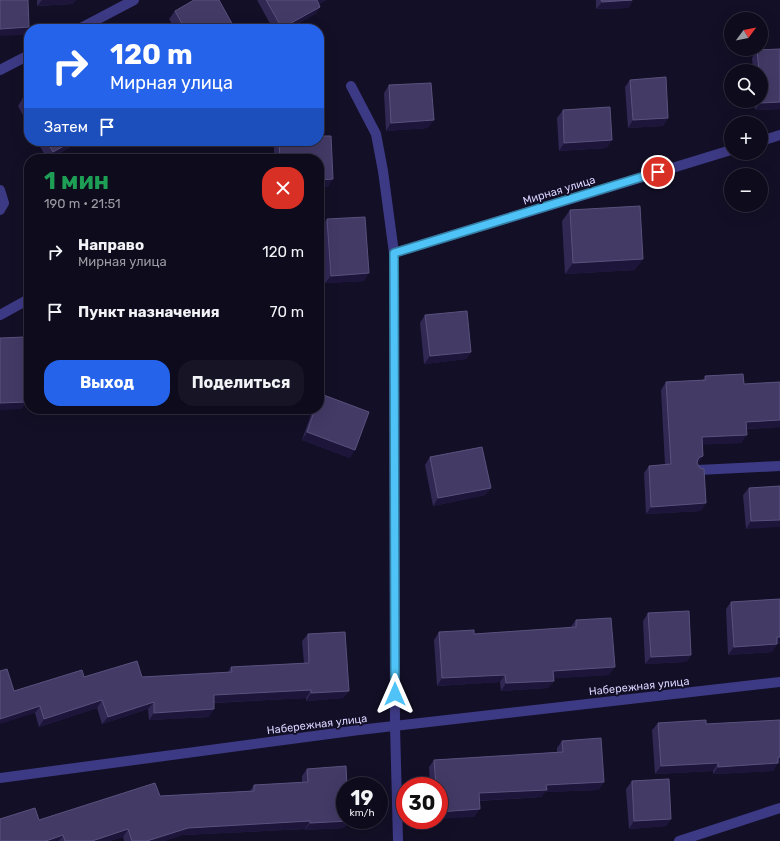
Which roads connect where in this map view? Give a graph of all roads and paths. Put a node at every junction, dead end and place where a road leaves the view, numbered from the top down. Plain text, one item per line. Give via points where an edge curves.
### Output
1 (134, 0) edge
2 (88, 24) edge
3 (24, 58) edge
4 (0, 70) edge
5 (351, 86) dead end
6 (780, 135) edge
7 (768, 139) edge
8 (724, 152) edge
9 (0, 190) edge
10 (0, 210) edge
11 (394, 253) junction
12 (24, 302) edge
13 (0, 315) edge
14 (780, 466) edge
15 (698, 470) edge
16 (780, 682) edge
17 (395, 726) junction
18 (0, 778) edge
19 (780, 808) edge
20 (398, 841) edge
21 (679, 841) edge

1 - 2 street
3 - 4 street
5 - 11 street via 376,134
6 - 7 street
8 - 11 street, Мирная улица
9 - 10 street via 4,203
11 - 17 street
12 - 13 street
14 - 15 street
16 - 17 street, Набережная улица
17 - 18 street, Набережная улица
17 - 20 street
19 - 21 street

